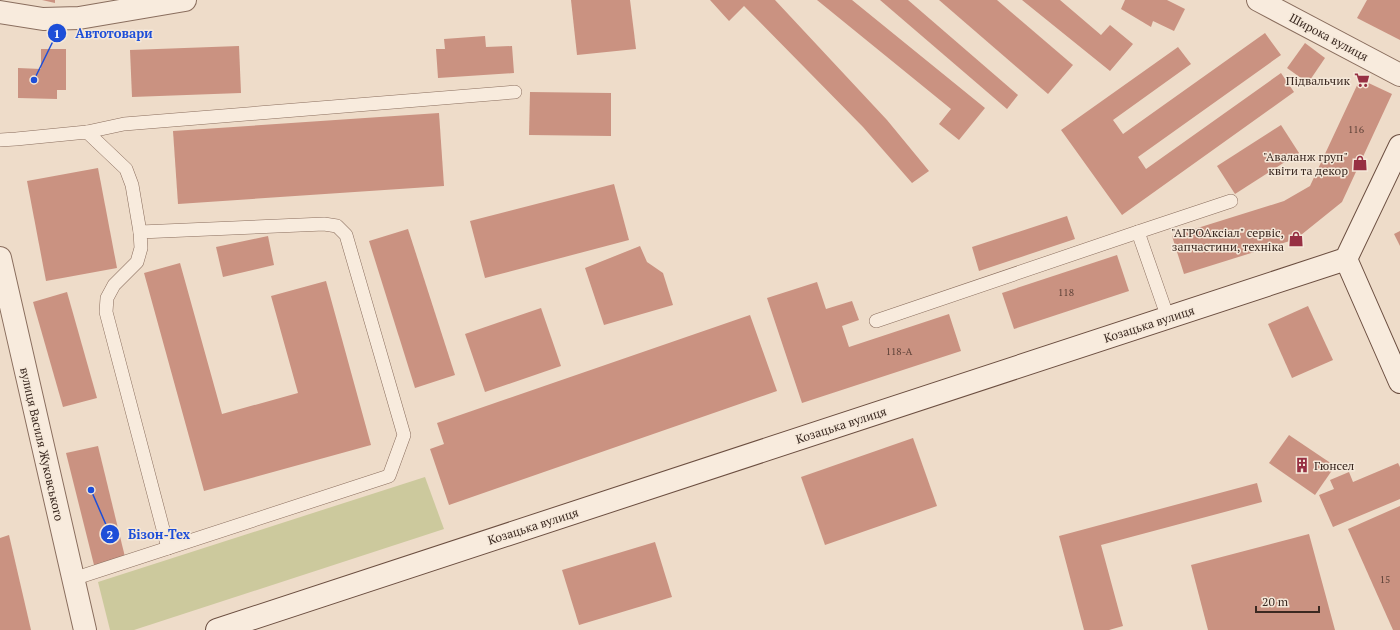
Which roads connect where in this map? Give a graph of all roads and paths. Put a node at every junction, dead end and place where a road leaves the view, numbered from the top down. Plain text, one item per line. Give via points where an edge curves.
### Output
1 (185, 0) edge
2 (1258, 0) edge
3 (0, 12) edge
4 (1400, 75) edge
5 (515, 92) dead end
6 (87, 132) junction
7 (0, 140) edge
8 (1400, 146) edge
9 (1231, 201) dead end
10 (140, 232) junction
11 (1138, 232) junction
12 (0, 258) edge
13 (1346, 260) junction
14 (1168, 318) junction
15 (876, 321) dead end
16 (1400, 382) edge
17 (168, 548) junction
18 (73, 579) junction
19 (85, 630) edge
20 (217, 630) edge

1 - 3 street via 79,18 43,19
2 - 4 street, Широка вулиця
5 - 6 lane via 124,124
6 - 7 lane
6 - 10 lane via 126,169 132,185
8 - 13 street
9 - 11 lane
10 - 17 lane via 141,248 137,262 114,285 107,298 106,312
10 - 17 lane via 324,224 337,226 346,235 404,435 389,476
11 - 14 lane
11 - 15 lane
12 - 18 street, вулиця Василя Жуковського
13 - 14 street, Козацька вулиця
13 - 16 street
14 - 20 street, Козацька вулиця
17 - 18 lane
18 - 19 street, вулиця Василя Жуковського

